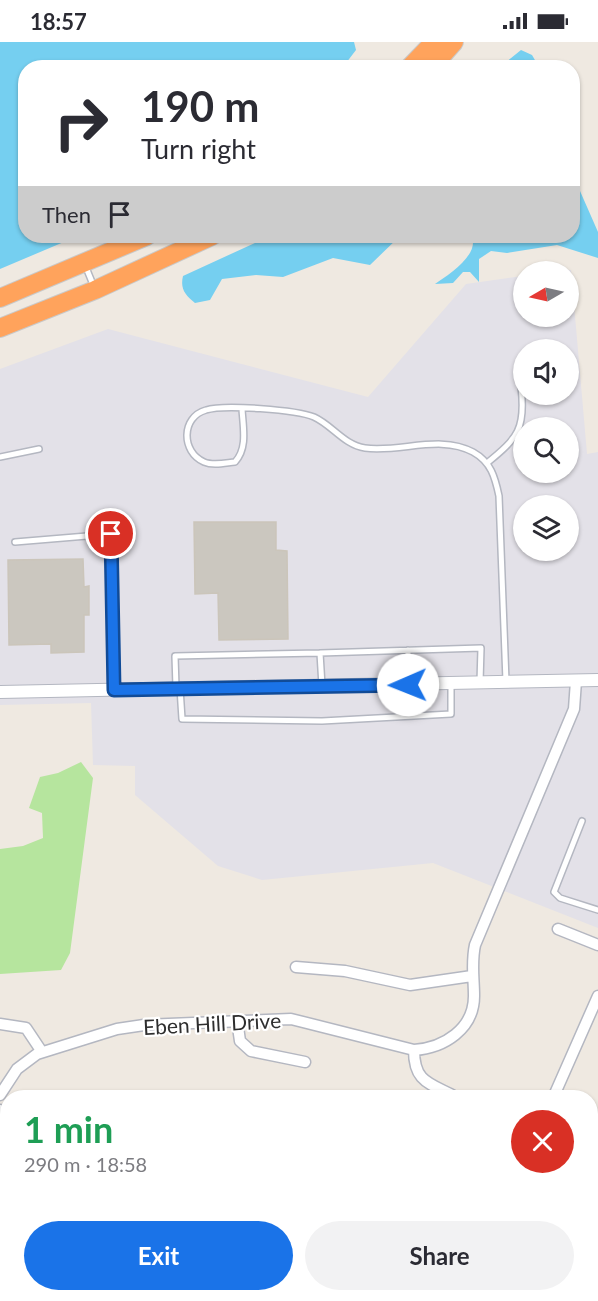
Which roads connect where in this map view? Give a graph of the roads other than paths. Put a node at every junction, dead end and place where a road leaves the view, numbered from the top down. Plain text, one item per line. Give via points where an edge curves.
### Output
1 (434, 42) edge
2 (454, 42) edge
3 (417, 60) edge
4 (438, 60) edge
5 (131, 243) edge
6 (197, 243) edge
7 (85, 263) junction
8 (94, 290) junction
9 (0, 298) edge
10 (0, 328) edge
11 (522, 405) edge
12 (242, 409) junction
13 (39, 449) dead end
14 (0, 457) edge
15 (487, 464) junction
16 (15, 542) dead end
17 (408, 650) junction
18 (320, 653) junction
19 (576, 681) junction
20 (598, 681) edge
21 (506, 683) junction
22 (451, 684) junction
23 (480, 684) junction
24 (408, 685) junction
25 (322, 686) junction
26 (178, 688) junction
27 (114, 690) junction
28 (0, 692) edge
29 (582, 821) dead end
30 (598, 910) edge
31 (558, 928) dead end
32 (598, 945) edge
33 (296, 967) dead end
34 (472, 976) junction
35 (598, 996) edge
36 (237, 1020) junction
37 (0, 1024) edge
38 (414, 1050) junction
39 (42, 1053) junction
40 (305, 1062) dead end
41 (3, 1090) edge
42 (443, 1090) edge
43 (556, 1090) edge

1 - 3 highway
2 - 4 highway
5 - 7 highway
6 - 8 highway
7 - 8 lane
7 - 9 highway
8 - 10 highway
11 - 15 lane via 518,434
12 - 12 lane via 244,443 242,455 235,462 205,463 191,454 186,441 196,415 207,410
12 - 15 lane via 315,417 350,443 365,448 447,445 470,450
13 - 14 lane
15 - 21 lane via 495,474 500,496
16 - 27 lane via 111,534
17 - 18 lane
17 - 23 lane via 480,648
17 - 24 lane
18 - 25 lane
18 - 26 lane via 175,656
19 - 20 street
19 - 21 street
19 - 34 street via 574,709 480,930 472,957
21 - 23 street
22 - 23 street
22 - 24 street
22 - 26 lane via 451,714 322,721 182,719
24 - 25 street
25 - 26 street
26 - 27 street
27 - 28 street
29 - 30 lane via 554,892 560,898
31 - 32 street
33 - 34 street via 345,971 410,985
34 - 38 street via 473,1008 460,1031 437,1045
35 - 43 street
36 - 38 street, Eben Hill Drive via 291,1018
36 - 39 street, Eben Hill Drive via 128,1027
36 - 40 street via 240,1041 251,1051
37 - 39 street via 26,1028
38 - 42 street via 414,1065 420,1078
39 - 41 street, Eben Hill Drive via 17,1069

